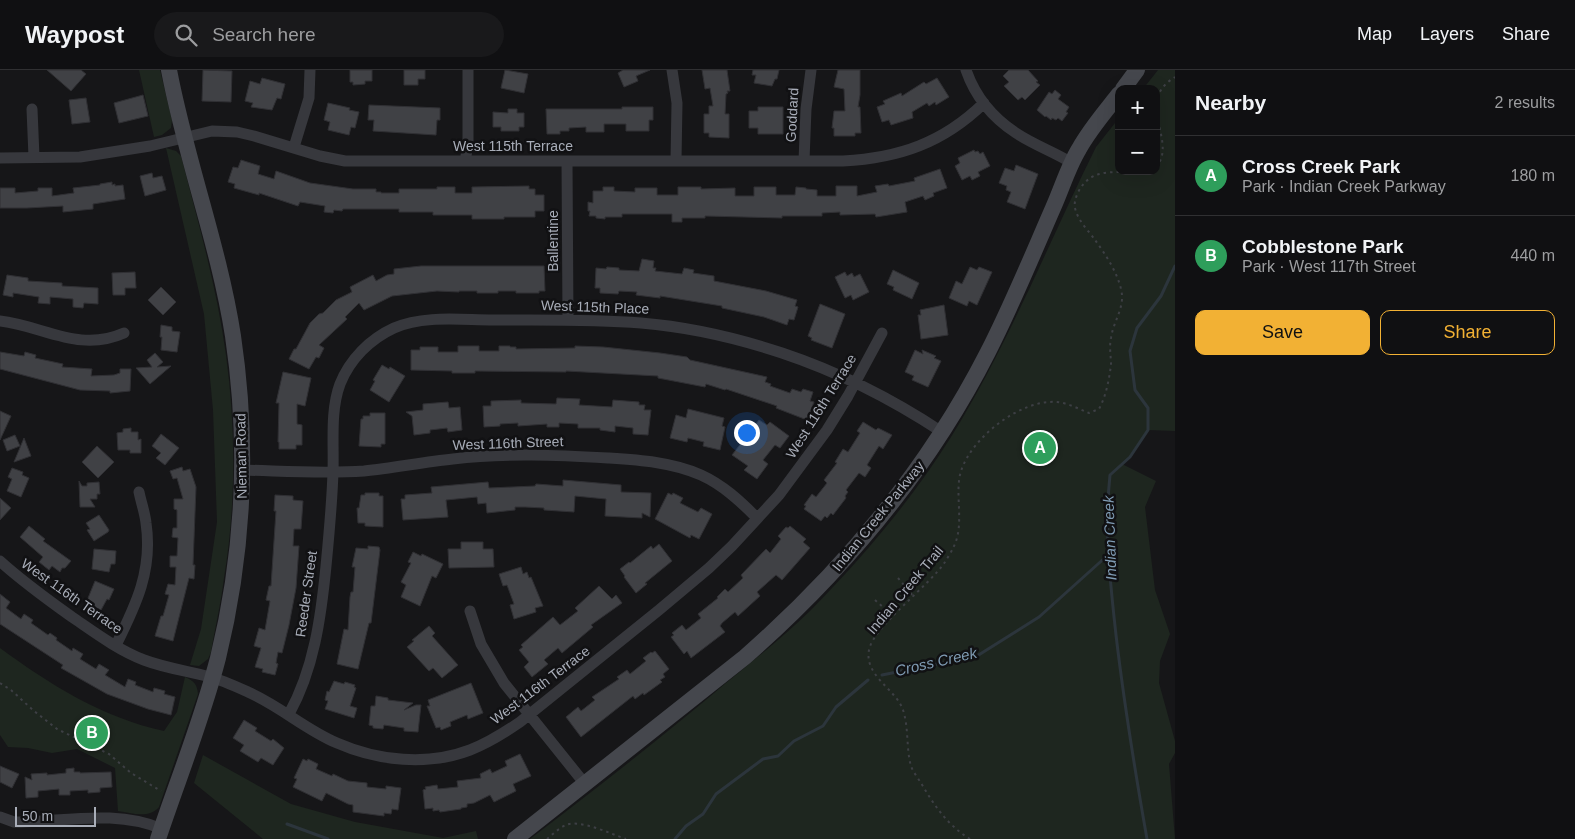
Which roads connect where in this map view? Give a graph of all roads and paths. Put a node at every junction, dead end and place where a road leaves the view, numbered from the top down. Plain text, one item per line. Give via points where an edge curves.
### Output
1 (170, 70) edge
2 (310, 70) edge
3 (468, 70) edge
4 (672, 70) edge
5 (811, 70) edge
6 (966, 70) edge
7 (1137, 70) edge
8 (1175, 76) edge
9 (1126, 85) edge
10 (1115, 99) edge
11 (984, 103) junction
12 (32, 109) dead end
13 (185, 137) junction
14 (294, 147) junction
15 (34, 157) junction
16 (0, 158) edge
17 (676, 160) junction
18 (465, 161) junction
19 (804, 161) junction
20 (568, 162) junction
21 (1072, 163) junction
22 (1160, 164) edge
23 (1115, 174) edge
24 (568, 320) junction
25 (0, 321) edge
26 (124, 333) dead end
27 (882, 333) dead end
28 (856, 383) junction
29 (942, 432) junction
30 (243, 470) junction
31 (333, 473) junction
32 (139, 492) dead end
33 (757, 518) junction
34 (0, 561) edge
35 (898, 578) dead end
36 (914, 596) junction
37 (875, 600) dead end
38 (470, 611) dead end
39 (893, 616) junction
40 (116, 645) junction
41 (212, 677) junction
42 (0, 683) edge
43 (289, 714) junction
44 (529, 714) junction
45 (586, 784) junction
46 (172, 797) junction
47 (0, 817) edge
48 (160, 834) edge
49 (515, 839) edge
50 (547, 839) edge
51 (626, 839) edge
52 (970, 839) edge

1 - 13 street, Nieman Road
2 - 14 street via 309,98
3 - 18 street
4 - 17 street via 677,103
5 - 19 street, Goddard
6 - 11 street
7 - 9 street
8 - 22 path via 1160,90 1156,105 1167,148
10 - 21 street, Indian Creek Parkway via 1088,134
11 - 19 street, West 115th Terrace via 947,133 898,154 870,160
11 - 21 street via 992,114 1016,133
12 - 15 street
13 - 14 street, West 115th Terrace via 212,131 237,132
13 - 15 street, West 115th Terrace via 80,157
13 - 30 street, Nieman Road via 233,335
14 - 18 street, West 115th Terrace via 345,161
15 - 16 street, West 115th Terrace
17 - 19 street, West 115th Terrace
17 - 20 street, West 115th Terrace
18 - 20 street, West 115th Terrace
20 - 24 street, Ballentine
21 - 29 street, Indian Creek Parkway via 1010,308
23 - 36 path, Indian Creek Trail via 1097,174 1087,180 1074,206 1080,221 1097,242 1117,277 1122,294 1121,309 1110,340 1111,364 1104,399 1099,409 1089,413 1057,402 1033,405 1006,418 988,432 971,451 961,471 955,545 943,564
24 - 28 street, West 115th Place via 643,323 725,337 781,353
24 - 31 street, West 115th Place via 425,320 397,327 379,336 360,351 340,384 334,414
25 - 26 street via 71,340 114,338
27 - 28 street, West 116th Terrace
28 - 29 street, West 115th Place
28 - 33 street, West 116th Terrace via 796,474
29 - 45 street, Indian Creek Parkway via 890,506 815,592 745,657
30 - 31 street, West 116th Street
30 - 41 street, Nieman Road via 242,516 235,568
31 - 33 street, West 116th Street via 508,455 630,460 679,467 701,475 740,500
31 - 43 street, Reeder Street via 331,523 317,635 308,670
32 - 40 street via 146,523 147,563 136,605
33 - 44 street, West 116th Terrace via 709,568
34 - 40 street, West 116th Terrace via 34,590
35 - 36 path
36 - 39 path, Indian Creek Trail
37 - 39 path
38 - 44 street via 488,660
39 - 52 path, Indian Creek Trail via 877,634 869,650 869,664 882,684 896,695 903,711 912,767 937,810
40 - 41 street, West 116th Terrace via 142,659
41 - 43 street, West 116th Terrace
41 - 46 street, Nieman Road
42 - 46 path via 57,729 109,754 148,784
43 - 44 street, West 116th Terrace via 336,743 362,753 416,760 470,750 498,736
44 - 45 street
45 - 49 street, Indian Creek Parkway
46 - 48 street, Nieman Road
47 - 48 street via 14,822 109,818 146,822
50 - 51 path via 572,823

